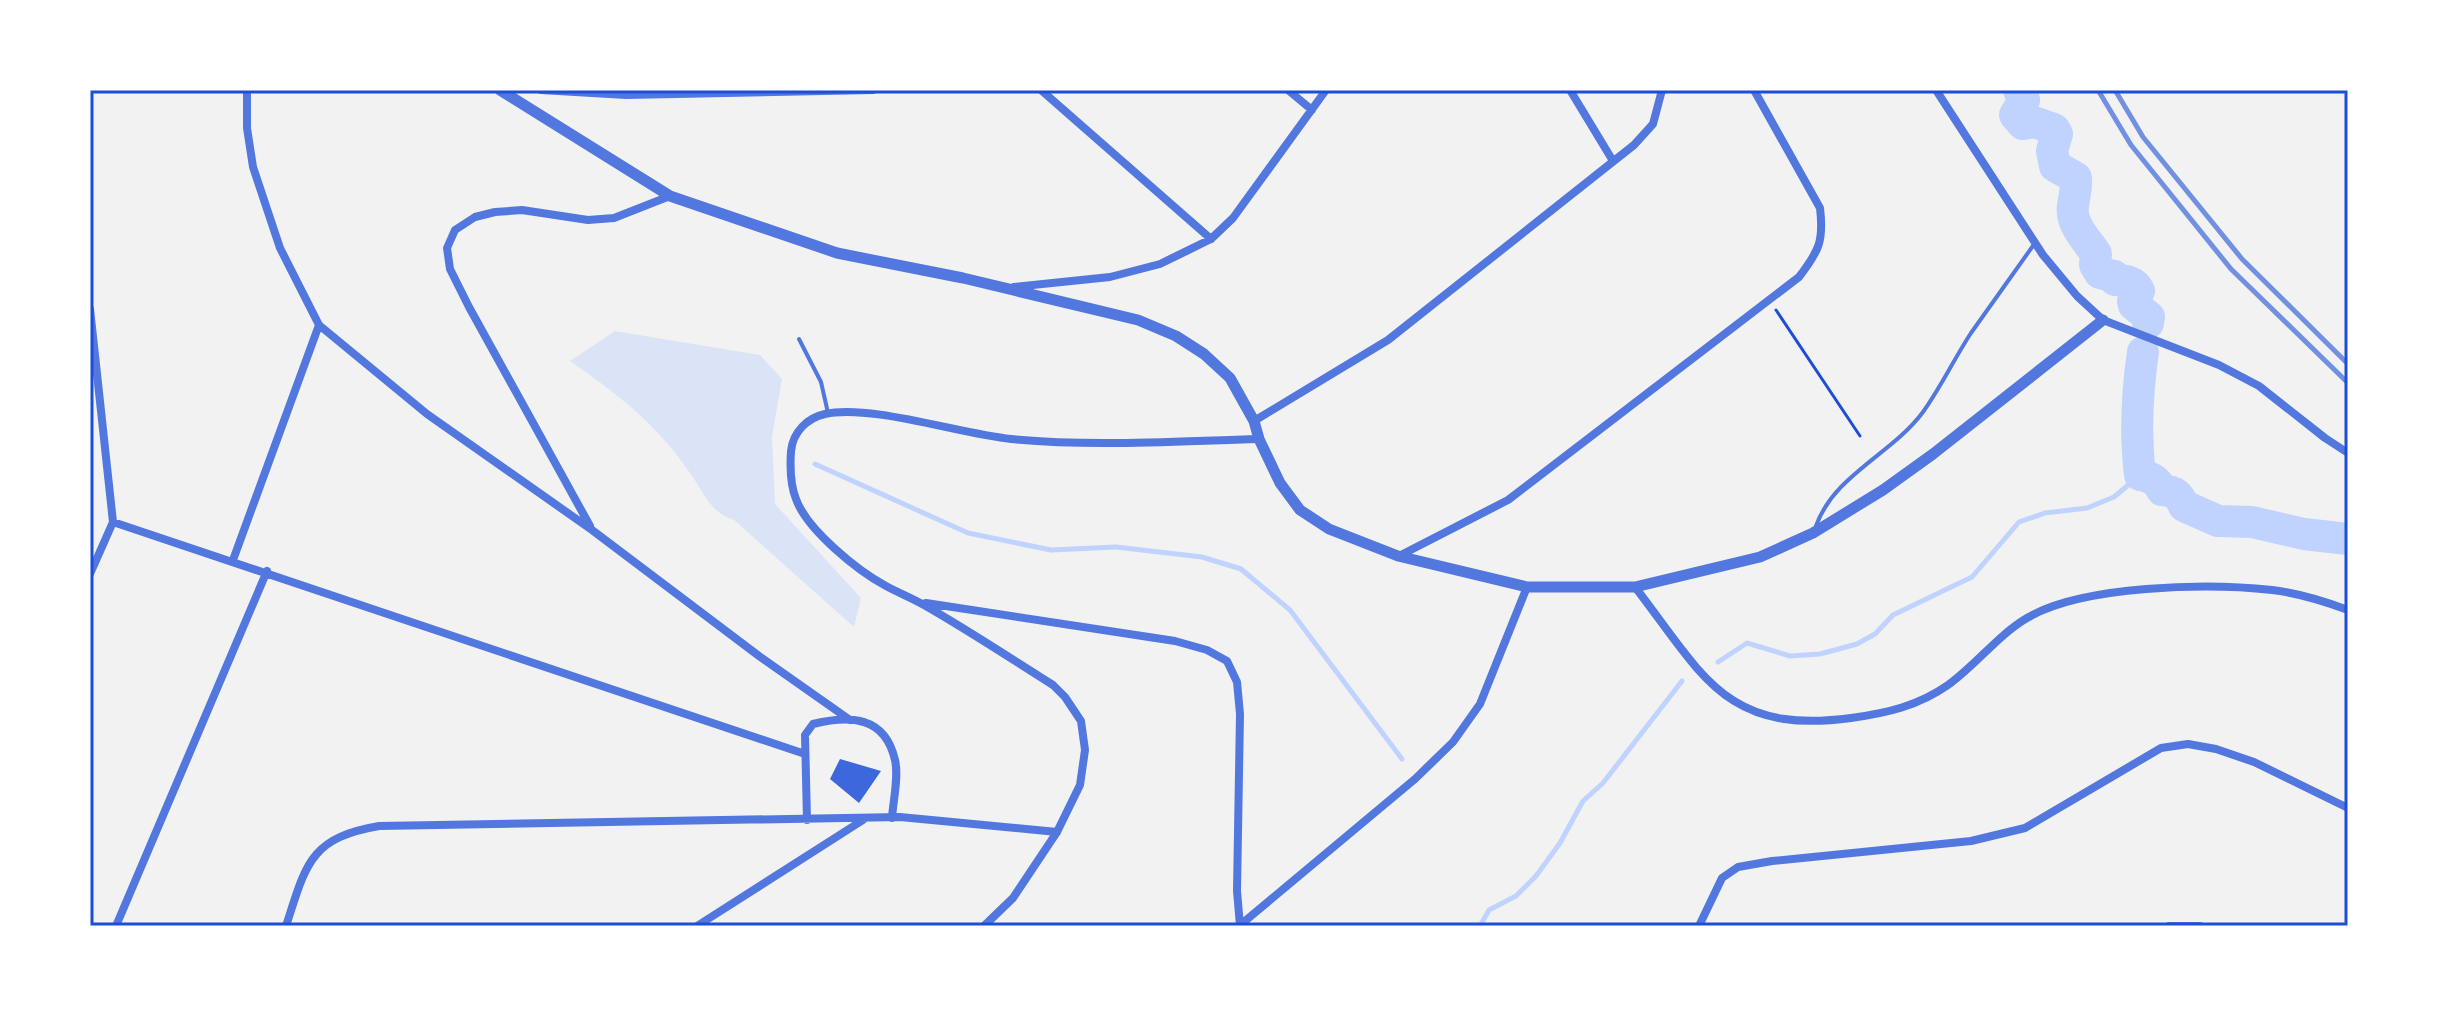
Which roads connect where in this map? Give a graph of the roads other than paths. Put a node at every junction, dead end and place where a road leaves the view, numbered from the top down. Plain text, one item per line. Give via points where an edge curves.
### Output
1 (247, 90) edge
2 (500, 90) edge
3 (541, 90) edge
4 (873, 90) edge
5 (1041, 90) edge
6 (1288, 90) edge
7 (1326, 90) edge
8 (1570, 90) edge
9 (1662, 90) edge
10 (1754, 90) edge
11 (1936, 90) edge
12 (1312, 110) junction
13 (1613, 161) junction
14 (670, 196) junction
15 (1211, 239) junction
16 (2035, 243) junction
17 (1005, 288) junction
18 (90, 309) edge
19 (2103, 320) junction
20 (319, 325) junction
21 (799, 339) dead end
22 (93, 371) edge
23 (828, 413) junction
24 (1254, 421) junction
25 (1259, 439) junction
26 (2348, 453) edge
27 (113, 522) junction
28 (592, 530) junction
29 (1813, 533) junction
30 (1398, 556) junction
31 (233, 560) junction
32 (267, 571) junction
33 (90, 574) edge
34 (1527, 587) junction
35 (1635, 587) junction
36 (921, 603) junction
37 (2348, 610) edge
38 (850, 720) junction
39 (805, 754) junction
40 (2348, 808) edge
41 (892, 818) junction
42 (864, 819) junction
43 (807, 820) junction
44 (1057, 832) junction
45 (116, 926) edge
46 (286, 926) edge
47 (697, 926) edge
48 (984, 926) edge
49 (1240, 926) edge
50 (1699, 926) edge
51 (2169, 926) edge
52 (2200, 926) edge

1 - 20 street via 253,167 280,248
2 - 14 street
3 - 4 street via 626,95
5 - 15 street
6 - 12 street
7 - 12 street
8 - 13 street
9 - 13 street via 1653,124
10 - 30 street via 1820,208 1818,251 1809,264 1799,277 1508,500
11 - 16 street
12 - 15 street via 1233,218
13 - 24 street via 1388,340
14 - 17 street via 837,253
14 - 28 street via 614,218 495,212 455,230 447,248 450,269 469,307
15 - 17 street via 1160,264 1110,277
16 - 19 street
16 - 29 lane via 1922,413 1832,495
17 - 24 street via 1138,320 1176,336 1230,378
18 - 22 street
19 - 26 street via 2259,386
19 - 29 street via 1933,454
20 - 28 street via 427,414
20 - 31 street
21 - 23 lane via 821,382
22 - 27 street
23 - 25 street via 893,418 1011,439
23 - 36 street via 809,419 792,440 796,500 841,554
24 - 25 street
25 - 30 street via 1300,510 1329,529
27 - 31 street
27 - 33 street
28 - 38 street
29 - 35 street via 1760,557
30 - 34 street
31 - 32 street
32 - 39 street
32 - 45 street
34 - 35 street
34 - 49 street via 1480,704 1453,742
35 - 37 street via 1717,690 1746,709 1781,720 1822,722 1889,713 1923,701 2026,618 2066,601 2191,586 2273,590
36 - 44 street via 1053,685 1081,721 1085,750 1080,785
36 - 49 street via 1175,641 1227,661 1237,682 1240,714
38 - 39 street via 813,724 805,735
38 - 41 street via 871,723 896,761
39 - 43 street
40 - 50 street via 2216,749 2188,744 2161,748 2025,828 1971,841 1738,867 1722,878
41 - 42 street
41 - 44 street
42 - 43 street
42 - 47 street
43 - 46 street via 379,826 351,831 327,844 306,866
44 - 48 street via 1013,898
51 - 52 street

